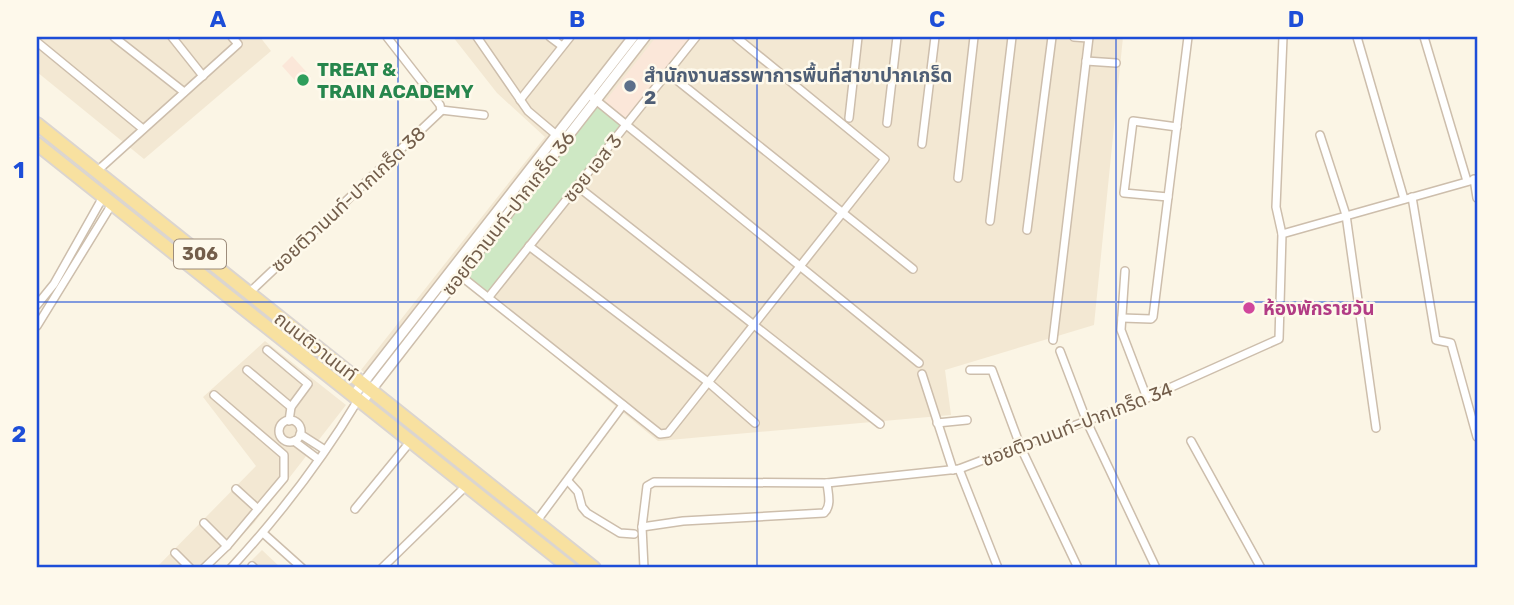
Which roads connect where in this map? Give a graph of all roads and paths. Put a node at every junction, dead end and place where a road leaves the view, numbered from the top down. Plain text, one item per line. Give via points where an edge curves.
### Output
1 (114, 37) edge
2 (172, 37) edge
3 (232, 37) edge
4 (387, 37) edge
5 (477, 37) edge
6 (550, 37) edge
7 (569, 37) edge
8 (633, 37) edge
9 (645, 37) edge
10 (696, 37) edge
11 (736, 37) edge
12 (859, 37) edge
13 (897, 37) edge
14 (935, 37) edge
15 (974, 37) edge
16 (1012, 37) edge
17 (1052, 37) edge
18 (1074, 37) edge
19 (1188, 37) edge
20 (1283, 37) edge
21 (1357, 37) edge
22 (1424, 37) edge
23 (1088, 38) edge
24 (37, 42) edge
25 (562, 46) junction
26 (1086, 61) junction
27 (1116, 63) dead end
28 (668, 73) junction
29 (203, 76) junction
30 (184, 92) junction
31 (592, 98) junction
32 (520, 100) junction
33 (441, 110) junction
34 (484, 115) dead end
35 (849, 118) dead end
36 (887, 123) dead end
37 (37, 124) edge
38 (626, 125) junction
39 (1177, 127) junction
40 (143, 129) junction
41 (1320, 135) dead end
42 (560, 138) junction
43 (37, 144) edge
44 (922, 144) dead end
45 (96, 172) junction
46 (958, 178) dead end
47 (1473, 180) edge
48 (110, 182) junction
49 (577, 187) junction
50 (1168, 197) junction
51 (105, 198) junction
52 (1408, 198) junction
53 (1477, 198) edge
54 (843, 212) junction
55 (1346, 215) junction
56 (990, 221) dead end
57 (1027, 230) dead end
58 (1282, 234) junction
59 (529, 246) junction
60 (800, 267) junction
61 (913, 269) dead end
62 (1125, 271) dead end
63 (455, 272) junction
64 (249, 293) junction
65 (488, 298) junction
66 (37, 305) edge
67 (415, 314) junction
68 (1122, 318) junction
69 (424, 321) junction
70 (754, 325) junction
71 (37, 326) edge
72 (1053, 340) dead end
73 (267, 350) dead end
74 (1060, 351) dead end
75 (919, 363) dead end
76 (247, 369) dead end
77 (971, 370) dead end
78 (922, 374) dead end
79 (708, 382) junction
80 (367, 386) junction
81 (214, 395) dead end
82 (1147, 398) junction
83 (357, 400) junction
84 (623, 405) junction
85 (291, 407) junction
86 (967, 419) dead end
87 (289, 421) junction
88 (1087, 422) junction
89 (755, 424) dead end
90 (880, 424) dead end
91 (937, 424) junction
92 (1376, 428) dead end
93 (300, 434) junction
94 (1477, 437) edge
95 (284, 440) junction
96 (294, 441) junction
97 (1191, 441) dead end
98 (411, 442) junction
99 (1021, 448) junction
100 (325, 450) junction
101 (284, 455) junction
102 (318, 459) junction
103 (956, 470) junction
104 (568, 481) junction
105 (827, 483) junction
106 (466, 486) junction
107 (236, 489) dead end
108 (258, 509) junction
109 (355, 509) dead end
110 (204, 523) dead end
111 (536, 523) junction
112 (642, 527) junction
113 (263, 533) junction
114 (634, 534) dead end
115 (226, 546) junction
116 (175, 553) dead end
117 (190, 568) edge
118 (204, 568) edge
119 (231, 568) edge
120 (302, 568) edge
121 (382, 568) edge
122 (570, 568) edge
123 (594, 568) edge
124 (644, 568) edge
125 (998, 568) edge
126 (1078, 568) edge
127 (1156, 568) edge
128 (1261, 568) edge

1 - 30 street
2 - 29 street
3 - 29 street via 238,44
4 - 33 street, ซอยติวานนท์-ปากเกร็ด 38
5 - 32 street
6 - 25 street
7 - 25 street
8 - 31 street, ซอยติวานนท์-ปากเกร็ด 36
9 - 31 street, ซอยติวานนท์-ปากเกร็ด 36
10 - 28 street, ซอย เอส 3
11 - 54 street via 886,159
12 - 35 street
13 - 36 street
14 - 44 street
15 - 46 street
16 - 56 street
17 - 57 street
18 - 23 street
19 - 39 street
20 - 58 street, ซอยติวานนท์-ปากเกร็ด 34 via 1276,206
21 - 52 street
22 - 47 street
23 - 26 street
24 - 40 street
25 - 32 street
26 - 27 street
26 - 72 street
28 - 38 street, ซอย เอส 3
28 - 54 street
29 - 30 street
30 - 40 street
31 - 38 street
31 - 42 street, ซอยติวานนท์-ปากเกร็ด 36
32 - 42 street
33 - 34 street
33 - 64 street, ซอยติวานนท์-ปากเกร็ด 38
37 - 45 main road, ถนนติวานนท์ / 306
38 - 49 street, ซอย เอส 3
38 - 60 street
39 - 50 street
39 - 50 street via 1133,121 1124,193
40 - 45 street
41 - 55 street
42 - 63 street, ซอยติวานนท์-ปากเกร็ด 36
43 - 51 main road, ถนนติวานนท์ / 306
45 - 48 main road, ถนนติวานนท์ / 306
47 - 52 street
47 - 53 street
48 - 51 main road
48 - 64 main road, ถนนติวานนท์ / 306
49 - 59 street, ซอย เอส 3
49 - 70 street
50 - 68 street via 1153,317
51 - 66 street
51 - 71 street
51 - 83 main road, ถนนติวานนท์ / 306
52 - 55 street
52 - 94 street via 1436,340 1451,343
54 - 60 street
54 - 61 street
55 - 58 street
55 - 92 street
58 - 82 street, ซอยติวานนท์-ปากเกร็ด 34 via 1279,339
59 - 65 street, ซอย เอส 3
59 - 79 street
60 - 70 street
60 - 75 street
62 - 68 street
63 - 65 street
63 - 67 street, ซอยติวานนท์-ปากเกร็ด 36
63 - 69 street, ซอยติวานนท์-ปากเกร็ด 36
64 - 80 main road, ถนนติวานนท์ / 306
65 - 84 street
67 - 69 street
67 - 80 street, ซอยติวานนท์-ปากเกร็ด 36
68 - 82 street via 1121,330
69 - 80 street, ซอยติวานนท์-ปากเกร็ด 36
70 - 79 street
70 - 90 street
73 - 85 street via 308,384
74 - 88 street
76 - 85 street
77 - 99 street via 992,370
78 - 91 street
79 - 84 street via 668,433 660,435
79 - 89 street
80 - 83 street
80 - 111 main road, ถนนติวานนท์ / 306
81 - 101 street
82 - 88 street, ซอยติวานนท์-ปากเกร็ด 34
83 - 98 main road, ถนนติวานนท์ / 306
83 - 100 street
84 - 104 street
85 - 87 street
86 - 91 street
87 - 93 street via 298,424
87 - 95 street via 280,429
88 - 99 street, ซอยติวานนท์-ปากเกร็ด 34
88 - 127 street
91 - 103 street
93 - 96 street
93 - 100 street
95 - 96 street
95 - 101 street
96 - 102 street
97 - 128 street
98 - 106 main road, ถนนติวานนท์ / 306
98 - 109 street
99 - 103 street, ซอยติวานนท์-ปากเกร็ด 34
99 - 126 street
100 - 102 street
101 - 108 street via 284,478
102 - 113 street
103 - 105 street, ซอยติวานนท์-ปากเกร็ด 34
103 - 125 street
104 - 111 street
104 - 114 street via 587,513 620,533
105 - 112 street via 829,503 824,513
105 - 112 street, ซอยติวานนท์-ปากเกร็ด 34 via 654,482 647,486
106 - 121 street
106 - 122 main road, ถนนติวานนท์ / 306
107 - 108 street
108 - 115 street
110 - 115 street
111 - 123 main road, ถนนติวานนท์ / 306
112 - 124 street, ซอยติวานนท์-ปากเกร็ด 34
113 - 119 street
113 - 120 street
115 - 118 street
116 - 117 street

